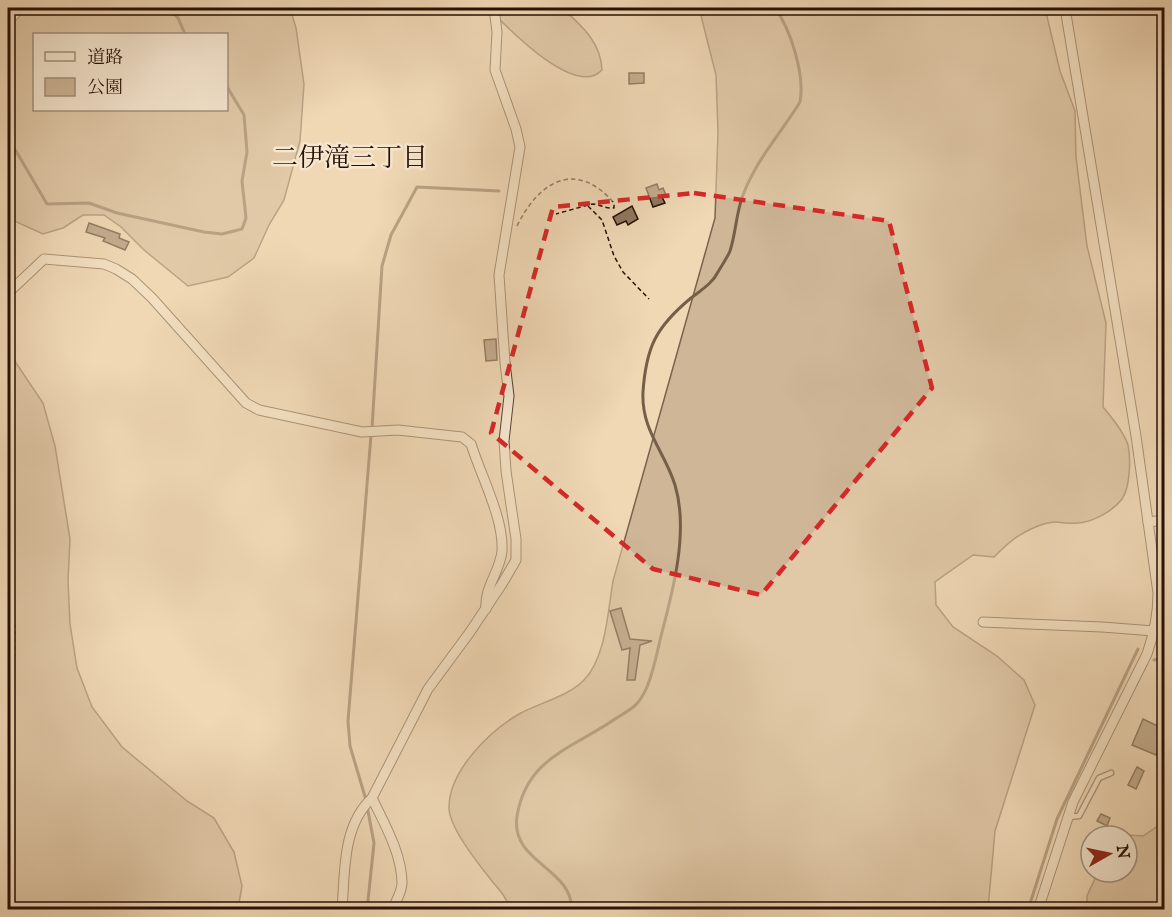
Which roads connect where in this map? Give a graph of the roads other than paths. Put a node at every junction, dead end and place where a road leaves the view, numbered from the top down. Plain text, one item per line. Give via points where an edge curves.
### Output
1 (20, 8) edge
2 (494, 8) edge
3 (1065, 8) edge
4 (8, 22) edge
5 (8, 293) edge
6 (1164, 520) edge
7 (1148, 522) junction
8 (486, 609) junction
9 (983, 622) dead end
10 (1154, 631) junction
11 (1111, 773) dead end
12 (370, 799) junction
13 (1068, 817) junction
14 (342, 909) edge
15 (392, 909) edge
16 (1038, 909) edge

1 - 4 street
2 - 8 street via 495,70 520,147 500,275 509,396 504,441 517,552
3 - 7 street
5 - 8 street via 44,259 104,264 132,279 246,403 259,410 362,432 398,430 462,437 471,444 500,522 500,563 485,597
6 - 7 street
7 - 10 street via 1158,593
8 - 12 street via 428,689
9 - 10 street
10 - 13 street via 1147,654
11 - 13 lane via 1099,778 1079,816
12 - 14 street via 361,809 350,835
12 - 15 street via 396,850 401,890
13 - 16 street

